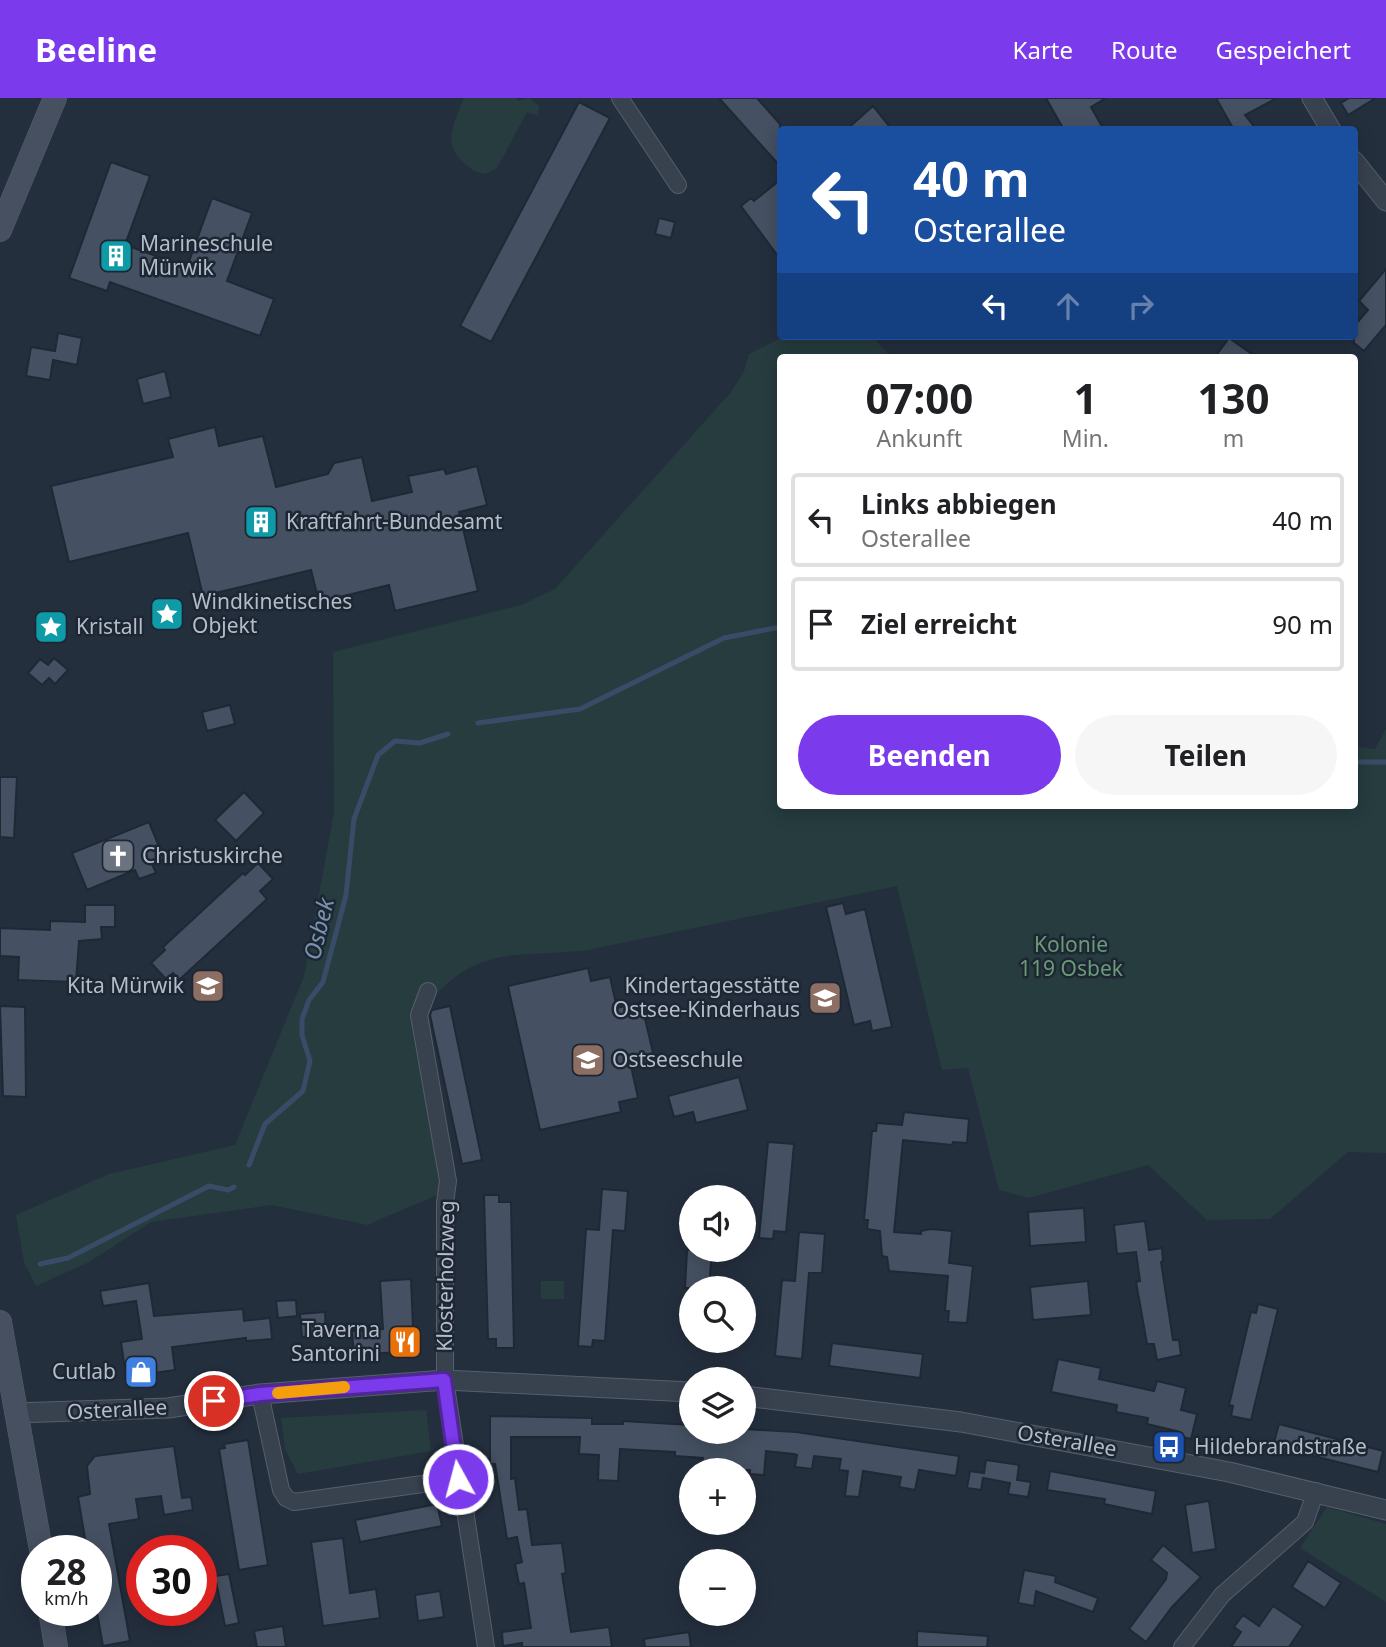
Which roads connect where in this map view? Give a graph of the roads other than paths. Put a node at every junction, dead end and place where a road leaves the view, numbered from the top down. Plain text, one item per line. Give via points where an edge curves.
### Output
1 (55, 98) edge
2 (620, 98) edge
3 (1312, 98) edge
4 (1329, 126) edge
5 (1358, 166) edge
6 (678, 185) dead end
7 (1386, 201) edge
8 (0, 230) edge
9 (428, 991) dead end
10 (0, 1322) edge
11 (444, 1380) junction
12 (679, 1391) edge
13 (260, 1394) junction
14 (756, 1397) edge
15 (15, 1413) junction
16 (458, 1479) junction
17 (1316, 1491) junction
18 (1386, 1510) edge
19 (38, 1535) edge
20 (53, 1626) edge
21 (56, 1647) edge
22 (486, 1647) edge
23 (1182, 1647) edge

1 - 8 main road
2 - 6 street
3 - 4 street
5 - 7 street
9 - 11 street, Klosterholzweg via 419,1015 448,1181
10 - 15 main road
11 - 12 street, Osterallee
11 - 13 street, Osterallee
11 - 16 street, Klosterholzweg
13 - 15 street, Osterallee via 169,1408
13 - 16 street via 281,1490 294,1502
14 - 17 street, Osterallee via 921,1415
15 - 19 main road
16 - 22 street, Klosterholzweg
17 - 18 street, Osterallee
17 - 23 street via 1305,1522 1222,1595
20 - 21 main road

